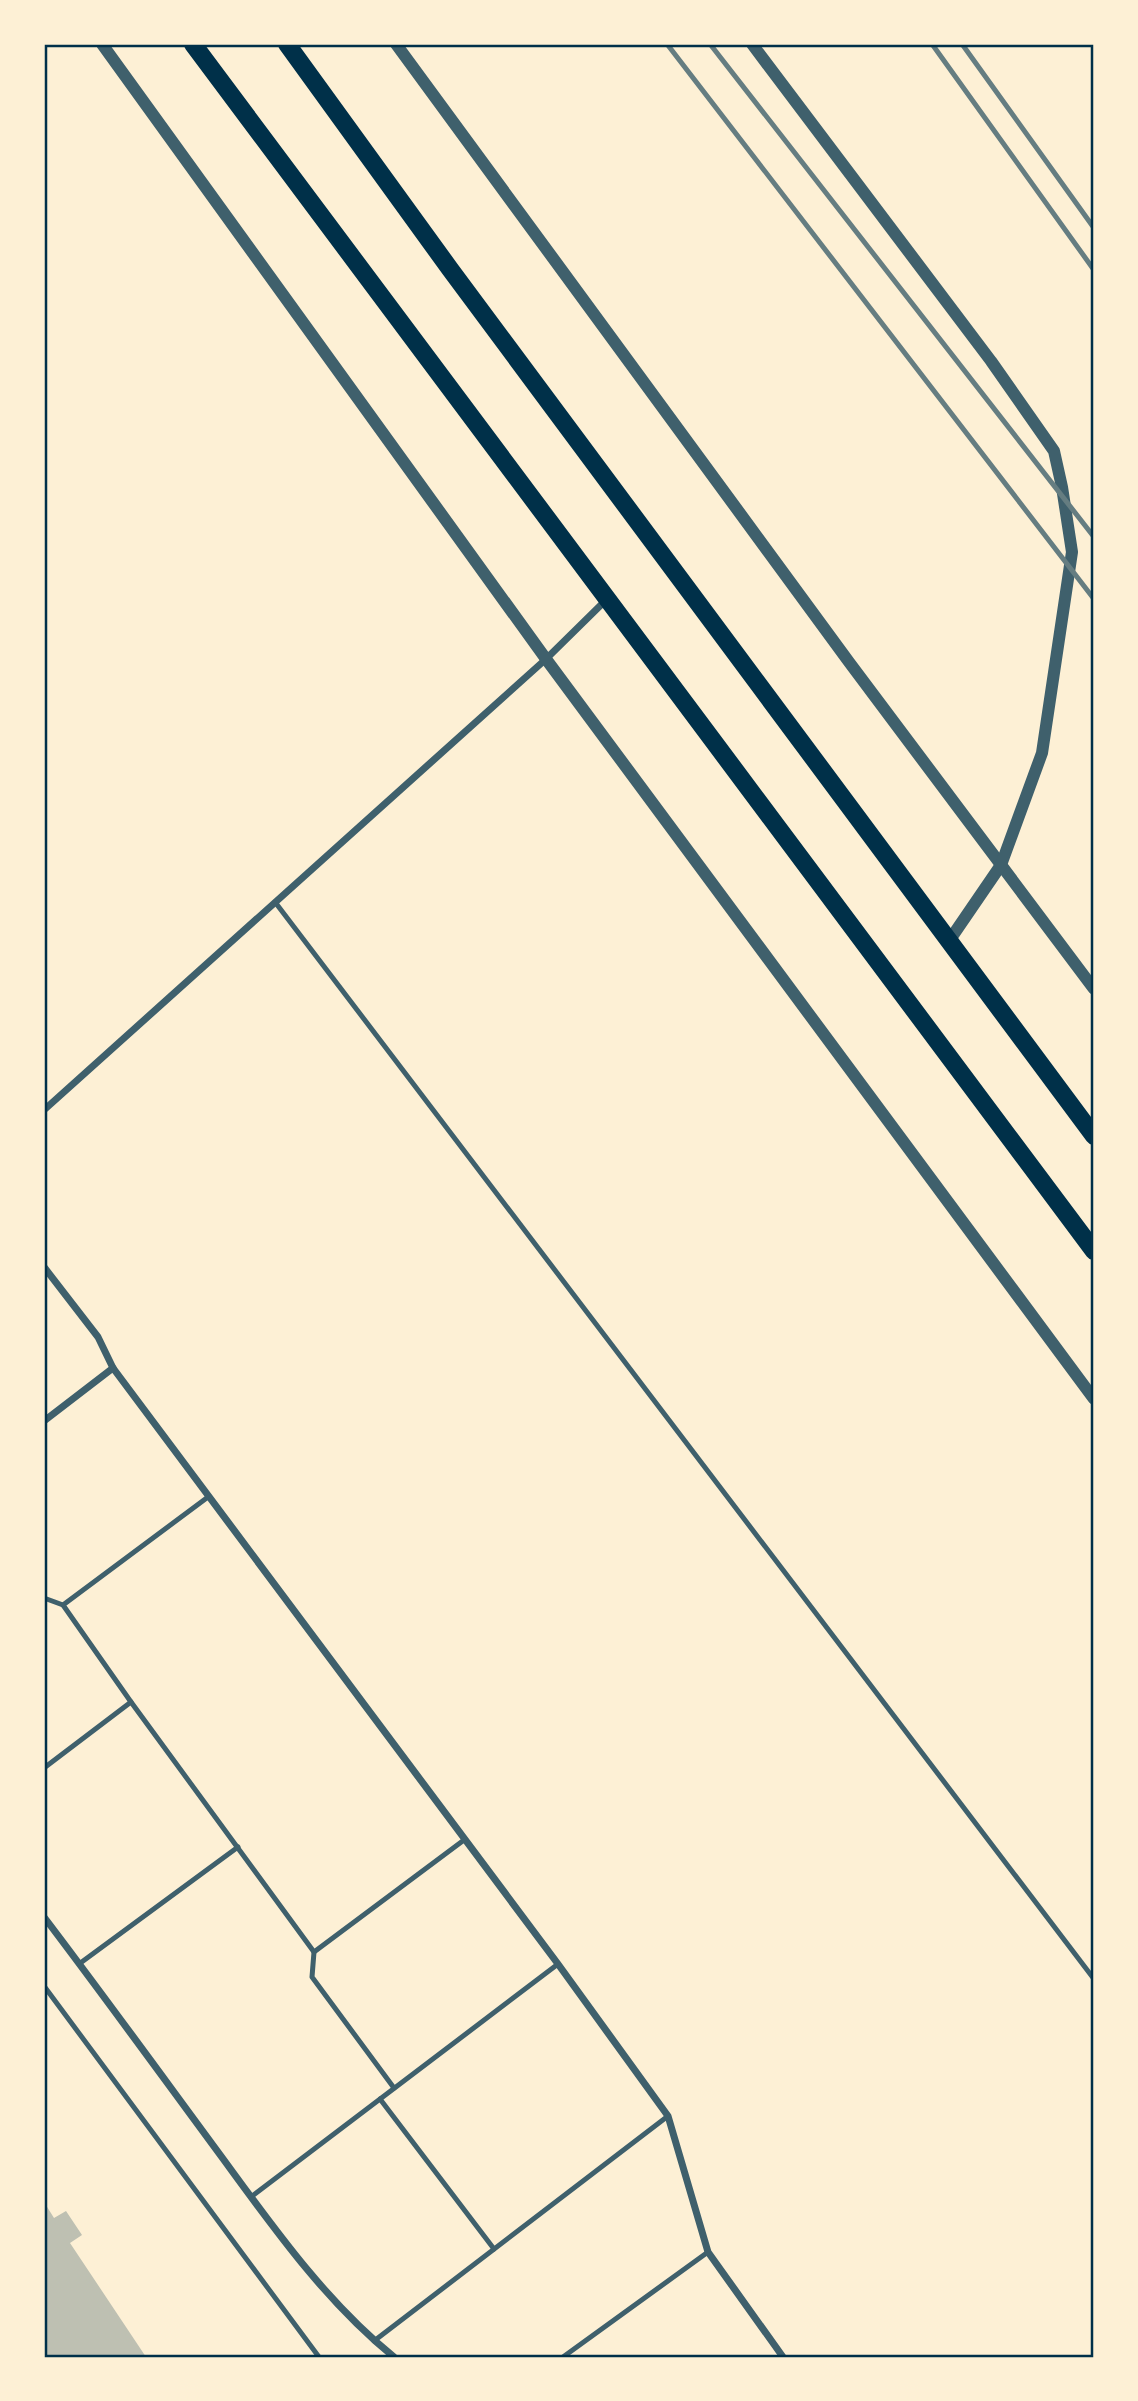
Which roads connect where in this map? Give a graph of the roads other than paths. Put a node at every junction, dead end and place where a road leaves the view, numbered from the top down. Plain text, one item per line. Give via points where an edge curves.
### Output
1 (102, 44) edge
2 (193, 44) edge
3 (287, 44) edge
4 (396, 44) edge
5 (752, 44) edge
6 (607, 599) junction
7 (546, 659) junction
8 (1001, 865) junction
9 (275, 902) junction
10 (949, 941) junction
11 (1094, 989) edge
12 (44, 1110) edge
13 (1094, 1136) edge
14 (1094, 1251) edge
15 (44, 1267) edge
16 (113, 1368) junction
17 (1094, 1399) edge
18 (44, 1421) edge
19 (208, 1497) junction
20 (44, 1598) edge
21 (64, 1605) junction
22 (131, 1702) junction
23 (44, 1768) edge
24 (464, 1840) junction
25 (239, 1847) junction
26 (44, 1917) edge
27 (314, 1952) junction
28 (79, 1964) junction
29 (558, 1964) junction
30 (1094, 1979) edge
31 (44, 1986) edge
32 (394, 2088) junction
33 (380, 2099) junction
34 (668, 2116) junction
35 (251, 2197) junction
36 (494, 2249) junction
37 (708, 2252) junction
38 (374, 2341) junction
39 (319, 2357) edge
40 (394, 2357) edge
41 (563, 2357) edge
42 (783, 2357) edge

1 - 7 street
2 - 6 main road
3 - 10 main road
4 - 8 street
5 - 8 street via 991,361 1054,452 1072,552 1042,753
6 - 7 street
6 - 14 main road
7 - 9 street
7 - 17 street
8 - 10 street
8 - 11 street
9 - 12 street
9 - 30 lane
10 - 13 main road
15 - 16 street via 98,1337
16 - 18 street
16 - 19 street
19 - 21 lane
19 - 24 street
20 - 21 lane
21 - 22 lane
22 - 23 lane
22 - 25 lane
24 - 27 lane
24 - 29 street
25 - 27 lane
25 - 28 lane
26 - 28 street
27 - 32 lane via 312,1977
28 - 35 street
29 - 32 lane
29 - 34 street
31 - 39 lane
32 - 33 lane
33 - 35 lane
33 - 36 lane
34 - 36 lane
34 - 37 street
35 - 38 street via 330,2297
36 - 38 lane
37 - 41 lane
37 - 42 street
38 - 40 street

